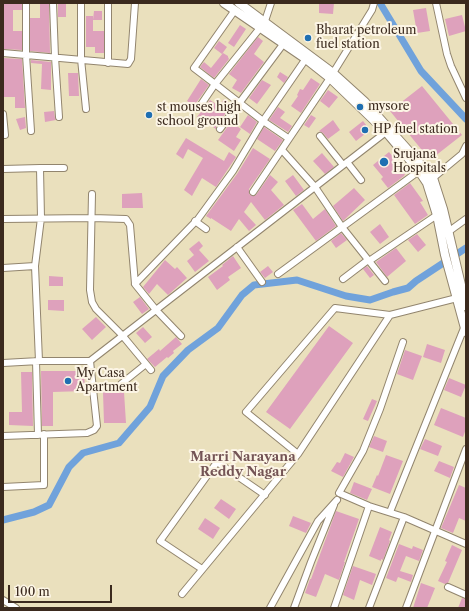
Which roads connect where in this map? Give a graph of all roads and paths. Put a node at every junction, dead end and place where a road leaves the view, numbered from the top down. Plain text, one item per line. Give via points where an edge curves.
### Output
1 (26, 3) edge
2 (53, 3) edge
3 (81, 3) edge
4 (108, 3) edge
5 (135, 3) edge
6 (224, 3) edge
7 (270, 3) edge
8 (374, 3) edge
9 (436, 3) edge
10 (237, 7) edge
11 (263, 24) junction
12 (284, 43) junction
13 (3, 54) edge
14 (26, 55) junction
15 (307, 56) junction
16 (55, 57) junction
17 (81, 59) junction
18 (108, 63) junction
19 (332, 75) junction
20 (215, 84) junction
21 (466, 98) edge
22 (240, 104) junction
23 (200, 106) dead end
24 (86, 109) dead end
25 (3, 114) edge
26 (59, 117) dead end
27 (262, 120) junction
28 (31, 130) dead end
29 (220, 130) dead end
30 (386, 132) junction
31 (5, 135) dead end
32 (320, 136) dead end
33 (288, 138) junction
34 (466, 146) edge
35 (282, 150) junction
36 (345, 163) junction
37 (40, 168) junction
38 (64, 168) dead end
39 (3, 169) edge
40 (419, 171) junction
41 (433, 178) junction
42 (361, 180) dead end
43 (314, 187) junction
44 (253, 192) dead end
45 (92, 194) dead end
46 (437, 215) junction
47 (41, 218) junction
48 (92, 218) junction
49 (3, 219) edge
50 (466, 219) edge
51 (195, 221) junction
52 (342, 227) junction
53 (206, 229) dead end
54 (447, 236) junction
55 (237, 247) junction
56 (369, 260) junction
57 (35, 266) junction
58 (3, 268) edge
59 (278, 274) dead end
60 (343, 279) dead end
61 (456, 280) junction
62 (385, 281) dead end
63 (262, 282) dead end
64 (135, 284) junction
65 (457, 298) junction
66 (466, 306) edge
67 (156, 310) junction
68 (390, 315) junction
69 (465, 330) edge
70 (122, 335) junction
71 (181, 336) dead end
72 (403, 342) dead end
73 (38, 361) junction
74 (90, 361) junction
75 (3, 362) edge
76 (146, 364) junction
77 (151, 370) dead end
78 (121, 384) dead end
79 (41, 435) junction
80 (3, 436) edge
81 (466, 449) edge
82 (298, 454) junction
83 (3, 487) edge
84 (265, 494) junction
85 (338, 497) junction
86 (369, 506) junction
87 (390, 512) junction
88 (404, 517) junction
89 (436, 531) junction
90 (466, 544) edge
91 (202, 569) junction
92 (448, 588) dead end
93 (182, 594) dead end
94 (466, 595) edge
95 (3, 600) edge
96 (16, 608) edge
97 (270, 608) edge
98 (294, 608) edge
99 (334, 608) edge
100 (369, 608) edge
101 (406, 608) edge

1 - 14 street
2 - 16 street
3 - 17 street
4 - 18 street
5 - 18 street via 130,62
6 - 10 main road
7 - 11 street
8 - 19 street
9 - 21 street via 447,54
10 - 11 main road
10 - 20 street via 194,68
11 - 12 main road
11 - 15 main road
11 - 20 street
12 - 15 main road
12 - 22 street
13 - 14 street
14 - 16 street
14 - 28 street
15 - 19 main road
15 - 27 street
16 - 17 street
16 - 26 street
17 - 18 street
17 - 24 street
19 - 30 main road
19 - 33 street
19 - 41 main road via 366,102
20 - 22 street
20 - 23 street
22 - 27 street
22 - 29 street
25 - 31 street
27 - 33 street
27 - 51 street via 233,171
30 - 36 street
30 - 40 main road
32 - 36 street
33 - 35 street
34 - 41 street via 462,154
35 - 43 street
35 - 44 street
36 - 42 street
36 - 43 street
37 - 38 street
37 - 39 street
37 - 47 street
40 - 46 main road via 427,183
40 - 52 street
41 - 54 main road
43 - 52 street
43 - 55 street
45 - 48 street
46 - 54 main road
46 - 56 street
47 - 48 street
47 - 49 street
47 - 57 street
48 - 64 street via 123,218 128,221
48 - 70 street via 91,295 96,308
50 - 54 street
51 - 53 street
51 - 64 street
52 - 56 street
52 - 59 street
54 - 61 main road via 453,251
54 - 61 main road via 445,255
55 - 63 street
55 - 67 street
56 - 60 street
56 - 62 street
57 - 58 street
57 - 73 street
61 - 65 main road
61 - 66 main road
64 - 67 street
65 - 68 street
65 - 69 main road
67 - 70 street
67 - 71 street
68 - 82 street
68 - 82 street via 335,308 246,412
69 - 87 street
70 - 74 street
70 - 76 street
72 - 85 street via 363,451
73 - 74 street
73 - 75 street
73 - 79 street
74 - 79 street via 97,426 87,433
76 - 77 street
76 - 78 street
79 - 80 street
79 - 83 street via 44,484
81 - 89 street
82 - 84 street
84 - 91 street
84 - 91 street via 217,462 160,541
85 - 86 street
85 - 97 street via 318,521
85 - 98 street
86 - 87 street
86 - 99 street
87 - 88 street
88 - 89 street
88 - 100 street
89 - 90 street
89 - 101 street
91 - 93 street
92 - 94 street
95 - 96 street

